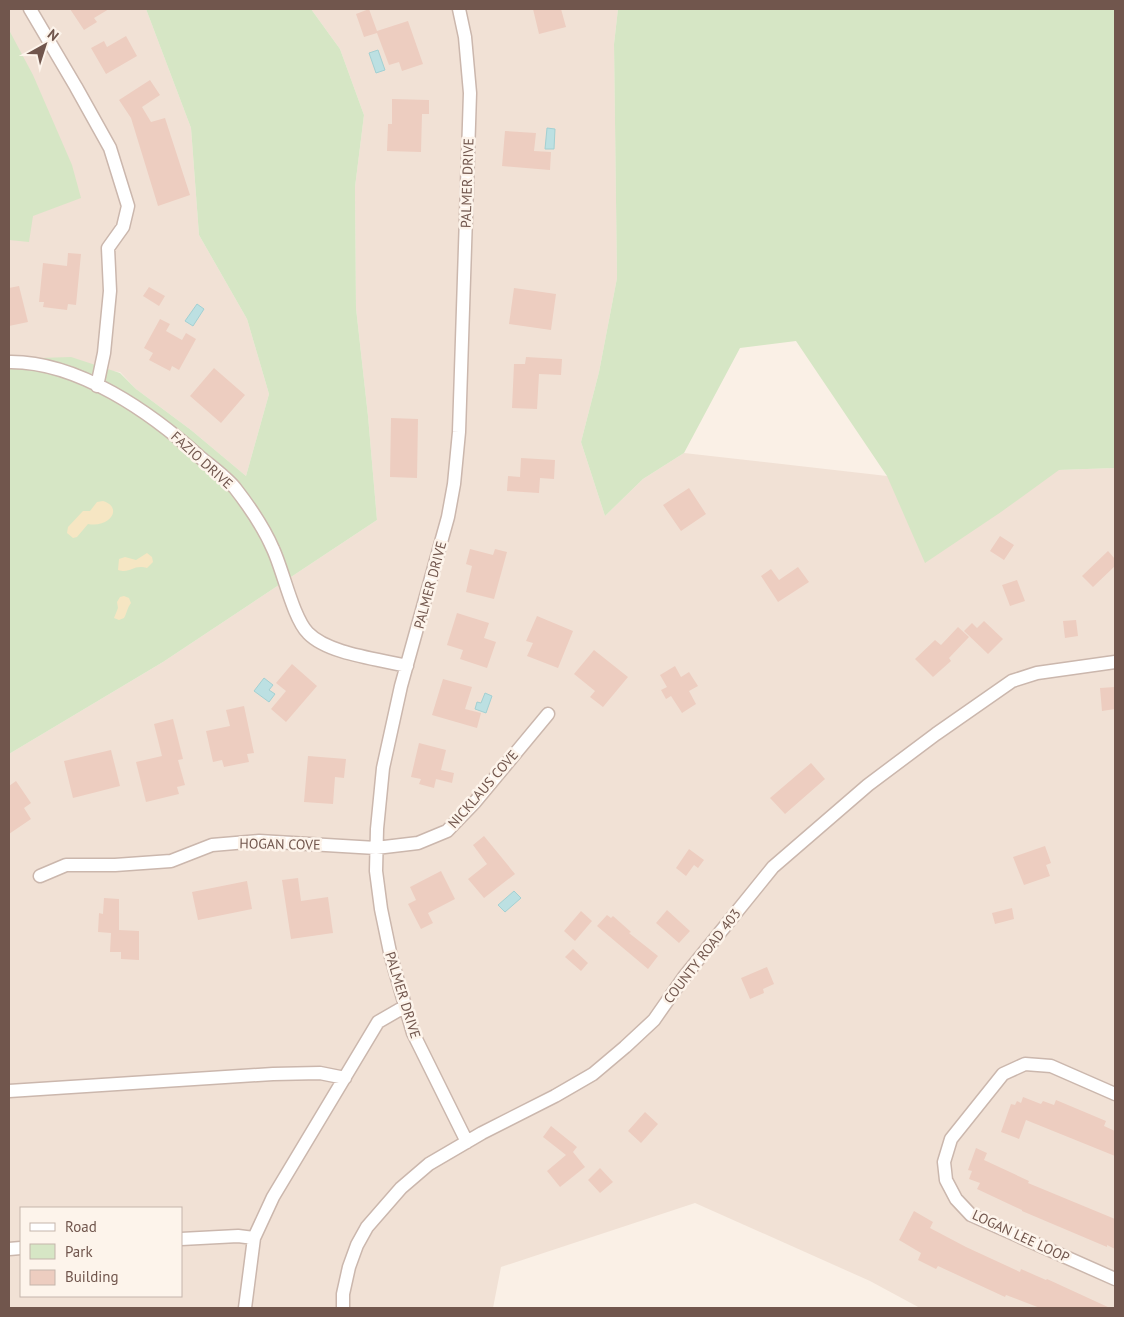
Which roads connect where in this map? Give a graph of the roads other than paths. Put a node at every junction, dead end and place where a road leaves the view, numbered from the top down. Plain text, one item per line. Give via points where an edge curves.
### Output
1 (30, 9) edge
2 (458, 9) edge
3 (9, 362) edge
4 (97, 386) junction
5 (1115, 662) edge
6 (407, 666) junction
7 (548, 714) dead end
8 (376, 848) junction
9 (40, 876) dead end
10 (404, 1006) junction
11 (344, 1078) junction
12 (9, 1091) edge
13 (1115, 1094) edge
14 (467, 1142) junction
15 (254, 1238) junction
16 (182, 1239) edge
17 (1115, 1279) edge
18 (245, 1308) edge
19 (343, 1308) edge

1 - 4 street via 110,148 128,206 123,227 108,248 110,291
2 - 6 street, PALMER DRIVE via 465,37 470,93 454,484
3 - 4 street, FAZIO DRIVE via 56,368 76,374
4 - 6 street, FAZIO DRIVE via 166,427 234,488 273,549 306,632 332,649
5 - 14 street, COUNTY ROAD 403 via 1037,673 1012,681 936,734 868,785 772,867 684,977 654,1020 626,1047 593,1074
6 - 8 street, PALMER DRIVE via 384,768
7 - 8 street, NICKLAUS COVE via 446,831 418,843
8 - 9 street, HOGAN COVE via 259,841 221,844 172,861 66,864
8 - 10 street, PALMER DRIVE via 381,909
10 - 11 street via 378,1022
10 - 14 street, PALMER DRIVE via 416,1042
11 - 12 street via 320,1073 273,1074
11 - 15 street via 273,1197
13 - 17 street, LOGAN LEE LOOP via 1051,1066 1025,1064 1004,1074 951,1140 944,1162 946,1180 956,1199 971,1215
14 - 19 street, COUNTY ROAD 403 via 428,1164 401,1188 367,1227 349,1267
15 - 16 street
15 - 18 street

